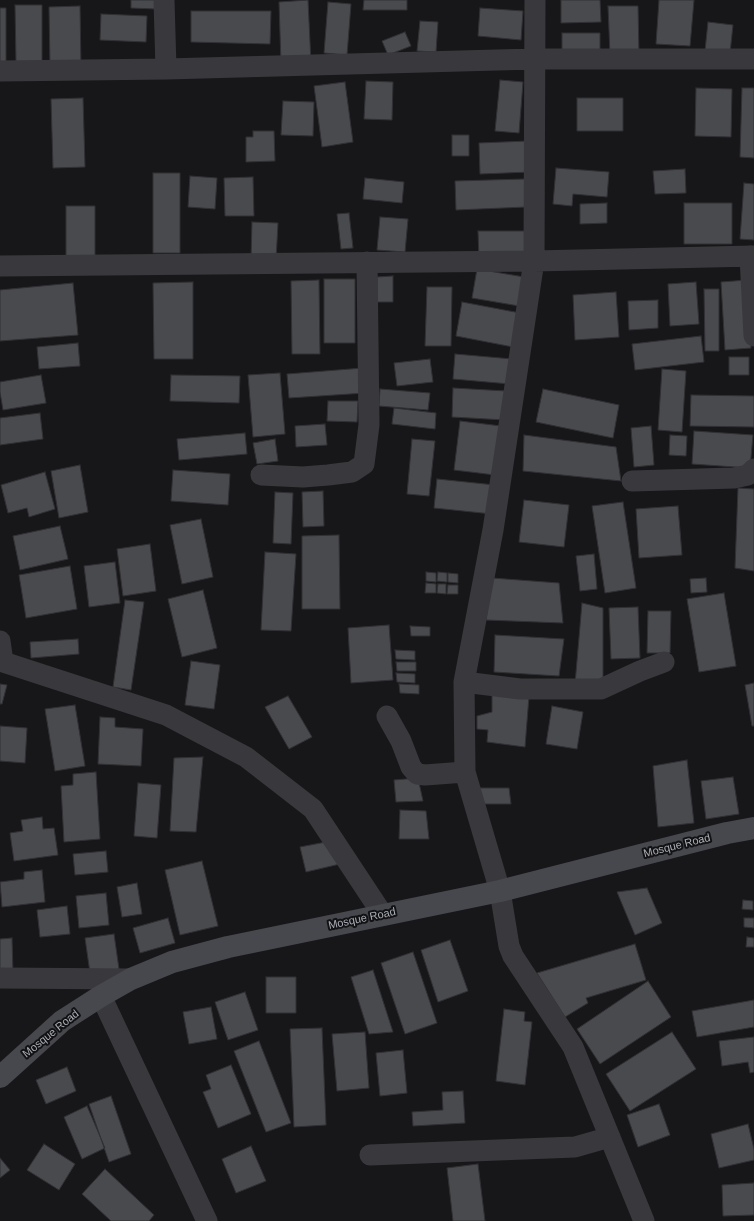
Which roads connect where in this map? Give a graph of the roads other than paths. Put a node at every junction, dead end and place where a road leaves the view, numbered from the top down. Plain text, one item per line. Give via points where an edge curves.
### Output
1 (164, 0) edge
2 (535, 0) edge
3 (534, 59) junction
4 (754, 59) edge
5 (166, 69) junction
6 (0, 71) edge
7 (752, 256) edge
8 (534, 261) junction
9 (367, 262) junction
10 (0, 266) edge
11 (754, 336) edge
12 (754, 468) edge
13 (261, 475) dead end
14 (632, 481) dead end
15 (0, 642) edge
16 (1, 661) edge
17 (664, 662) dead end
18 (464, 682) junction
19 (388, 716) dead end
20 (465, 772) junction
21 (754, 828) edge
22 (500, 891) junction
23 (383, 915) junction
24 (0, 978) edge
25 (131, 979) junction
26 (101, 996) junction
27 (0, 1077) edge
28 (610, 1137) junction
29 (370, 1155) dead end
30 (207, 1221) edge
31 (644, 1221) edge

1 - 5 street
2 - 3 street
3 - 4 street
3 - 5 street
3 - 8 street
5 - 6 street
7 - 8 street
7 - 11 street
8 - 9 street
8 - 18 street via 493,530
9 - 10 street
9 - 13 street via 369,424 364,464 352,472 328,475
12 - 14 street via 748,475 734,478
15 - 16 street
16 - 23 street via 166,715 246,757 313,809
17 - 18 street via 601,689 520,689
18 - 20 street
19 - 20 street via 411,767 417,774
20 - 22 street
21 - 22 street, Mosque Road
22 - 23 street, Mosque Road
22 - 28 street via 513,956 573,1047
23 - 25 street, Mosque Road via 228,947 172,962
24 - 25 street
25 - 26 street, Mosque Road
26 - 27 street, Mosque Road via 62,1021
26 - 30 street
28 - 29 street via 575,1147
28 - 31 street

